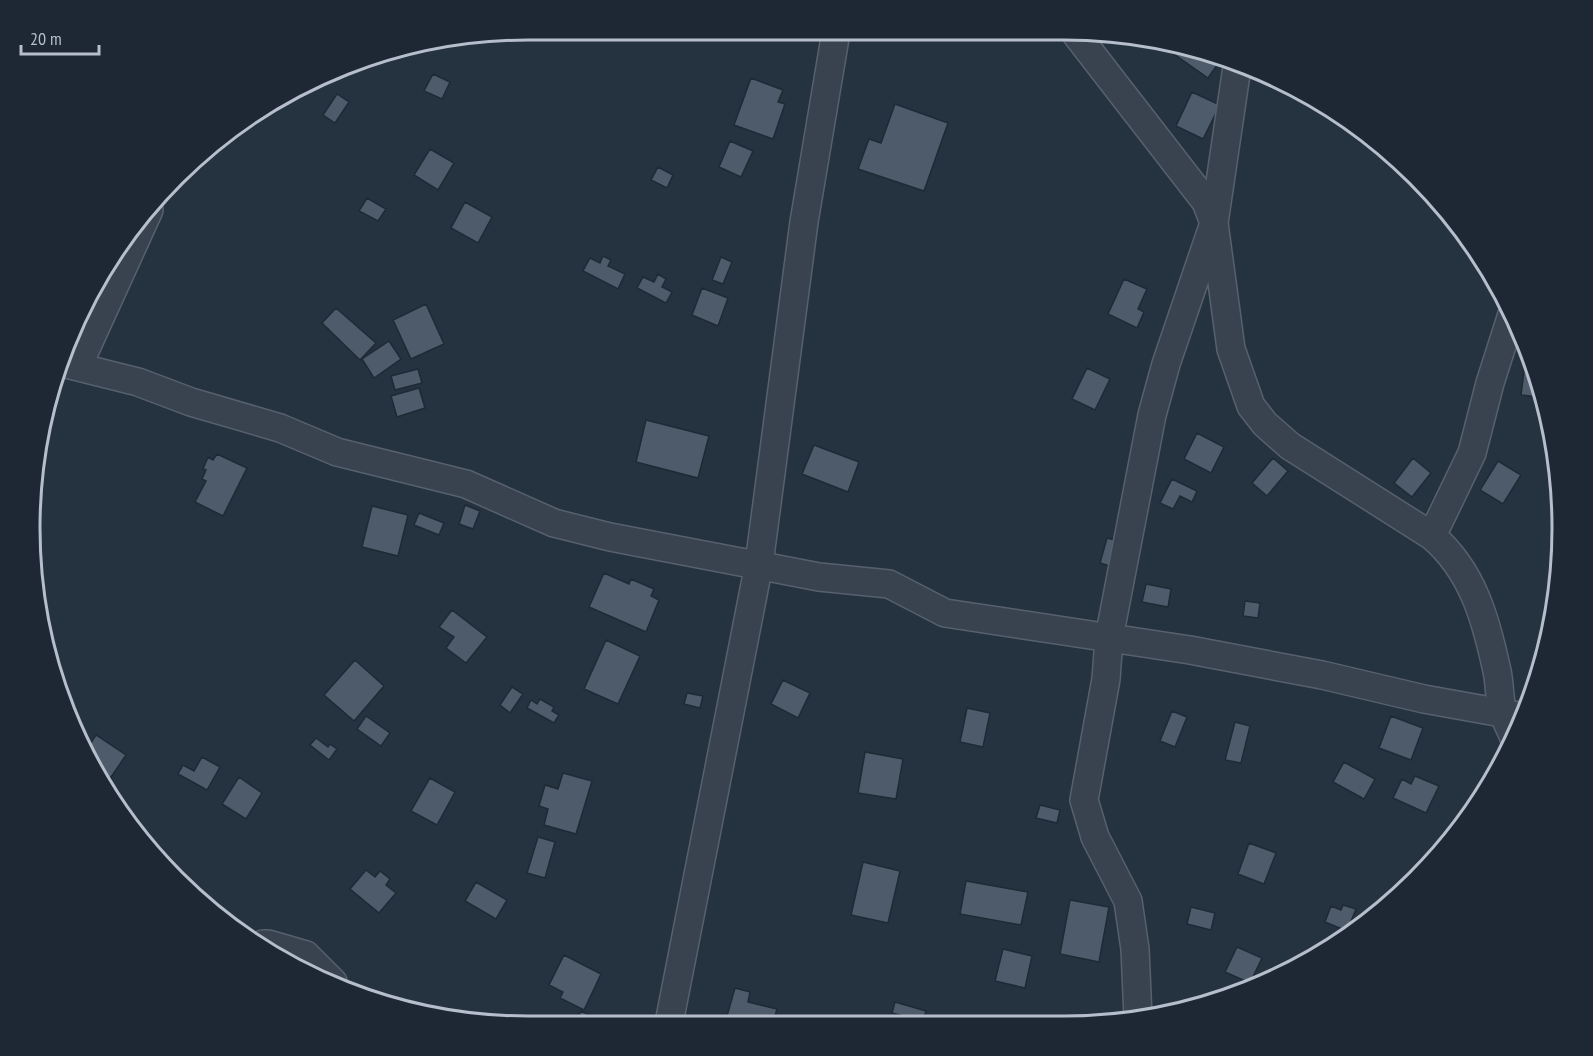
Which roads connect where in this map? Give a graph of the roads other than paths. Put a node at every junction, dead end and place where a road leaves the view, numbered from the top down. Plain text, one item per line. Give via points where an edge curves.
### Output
1 (835, 40) edge
2 (1081, 41) edge
3 (1236, 72) edge
4 (1214, 223) junction
5 (131, 246) edge
6 (1508, 326) edge
7 (70, 365) edge
8 (1432, 536) junction
9 (759, 564) junction
10 (1109, 638) junction
11 (1513, 714) edge
12 (280, 947) edge
13 (319, 968) edge
14 (1138, 1010) edge
15 (670, 1016) edge

1 - 9 street via 804,222
2 - 4 street via 1194,185
3 - 4 street
4 - 8 street via 1231,349 1251,406 1290,446
4 - 10 street via 1152,416
5 - 7 street
6 - 8 street via 1472,453
7 - 9 street via 138,382 280,428 337,452 466,484 554,523
8 - 11 street via 1463,570 1479,603 1497,673
9 - 10 street via 819,577 889,584 945,613
9 - 15 street
10 - 11 street via 1190,650
10 - 14 street via 1106,679 1084,800 1095,837 1128,901
12 - 13 street via 306,955

